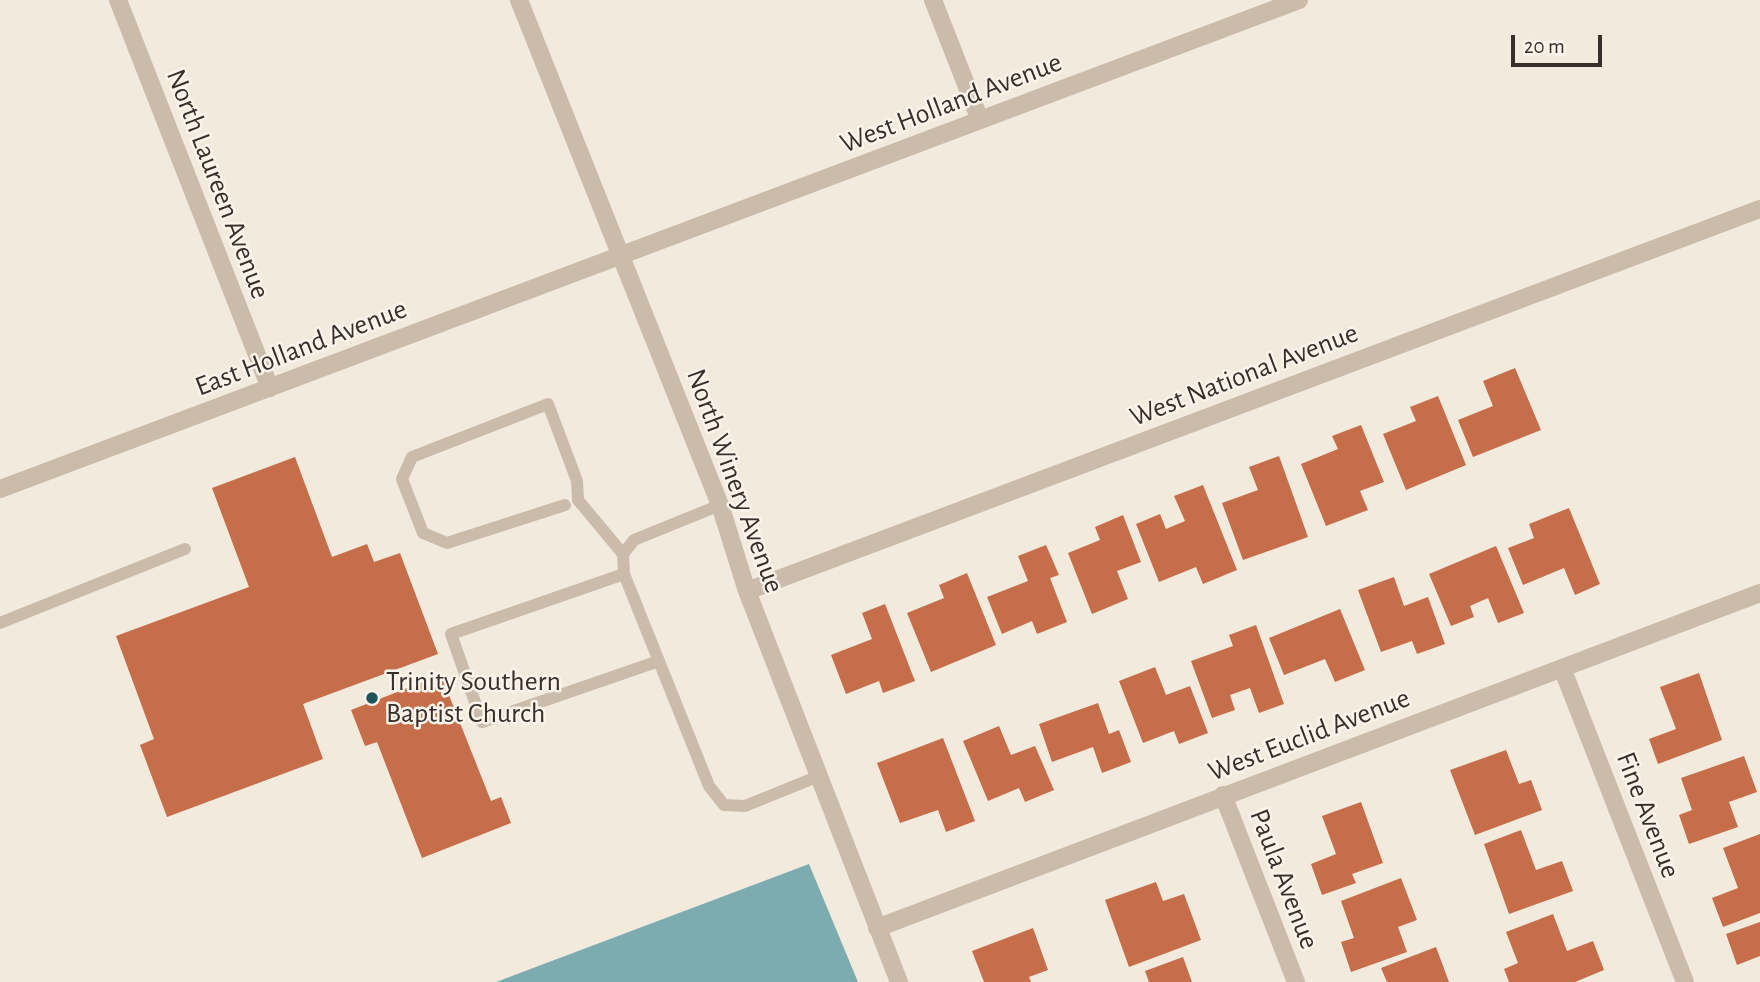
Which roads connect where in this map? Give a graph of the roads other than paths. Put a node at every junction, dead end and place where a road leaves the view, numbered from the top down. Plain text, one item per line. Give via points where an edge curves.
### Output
1 (118, 0) edge
2 (519, 0) edge
3 (933, 0) edge
4 (1299, 0) edge
5 (980, 120) junction
6 (1760, 209) edge
7 (621, 256) junction
8 (270, 388) junction
9 (0, 489) edge
10 (565, 505) dead end
11 (720, 505) junction
12 (185, 549) dead end
13 (623, 554) junction
14 (624, 574) junction
15 (747, 591) junction
16 (1760, 593) edge
17 (0, 622) edge
18 (659, 661) junction
19 (1562, 668) junction
20 (819, 776) junction
21 (1223, 795) junction
22 (877, 928) junction
23 (899, 982) edge
24 (1296, 982) edge
25 (1685, 982) edge

1 - 8 street, North Laureen Avenue
2 - 7 street, North Winery Avenue
3 - 5 street
4 - 5 street, West Holland Avenue
5 - 7 street, West Holland Avenue
6 - 15 street, West National Avenue
7 - 8 street, East Holland Avenue
7 - 11 street, North Winery Avenue
8 - 9 street, East Holland Avenue
10 - 13 lane via 447,543 423,533 402,479 412,457 548,404 577,481 578,500
11 - 13 lane via 634,540
11 - 15 street, North Winery Avenue
12 - 17 lane
13 - 14 lane
14 - 18 lane
14 - 18 lane via 452,634 482,722
15 - 20 street, North Winery Avenue
16 - 19 street, West Euclid Avenue
18 - 20 lane via 709,786 724,805 745,806
19 - 21 street, West Euclid Avenue
19 - 25 street, Fine Avenue
20 - 22 street, North Winery Avenue
21 - 22 street, West Euclid Avenue
21 - 24 street, Paula Avenue
22 - 23 street, North Winery Avenue

